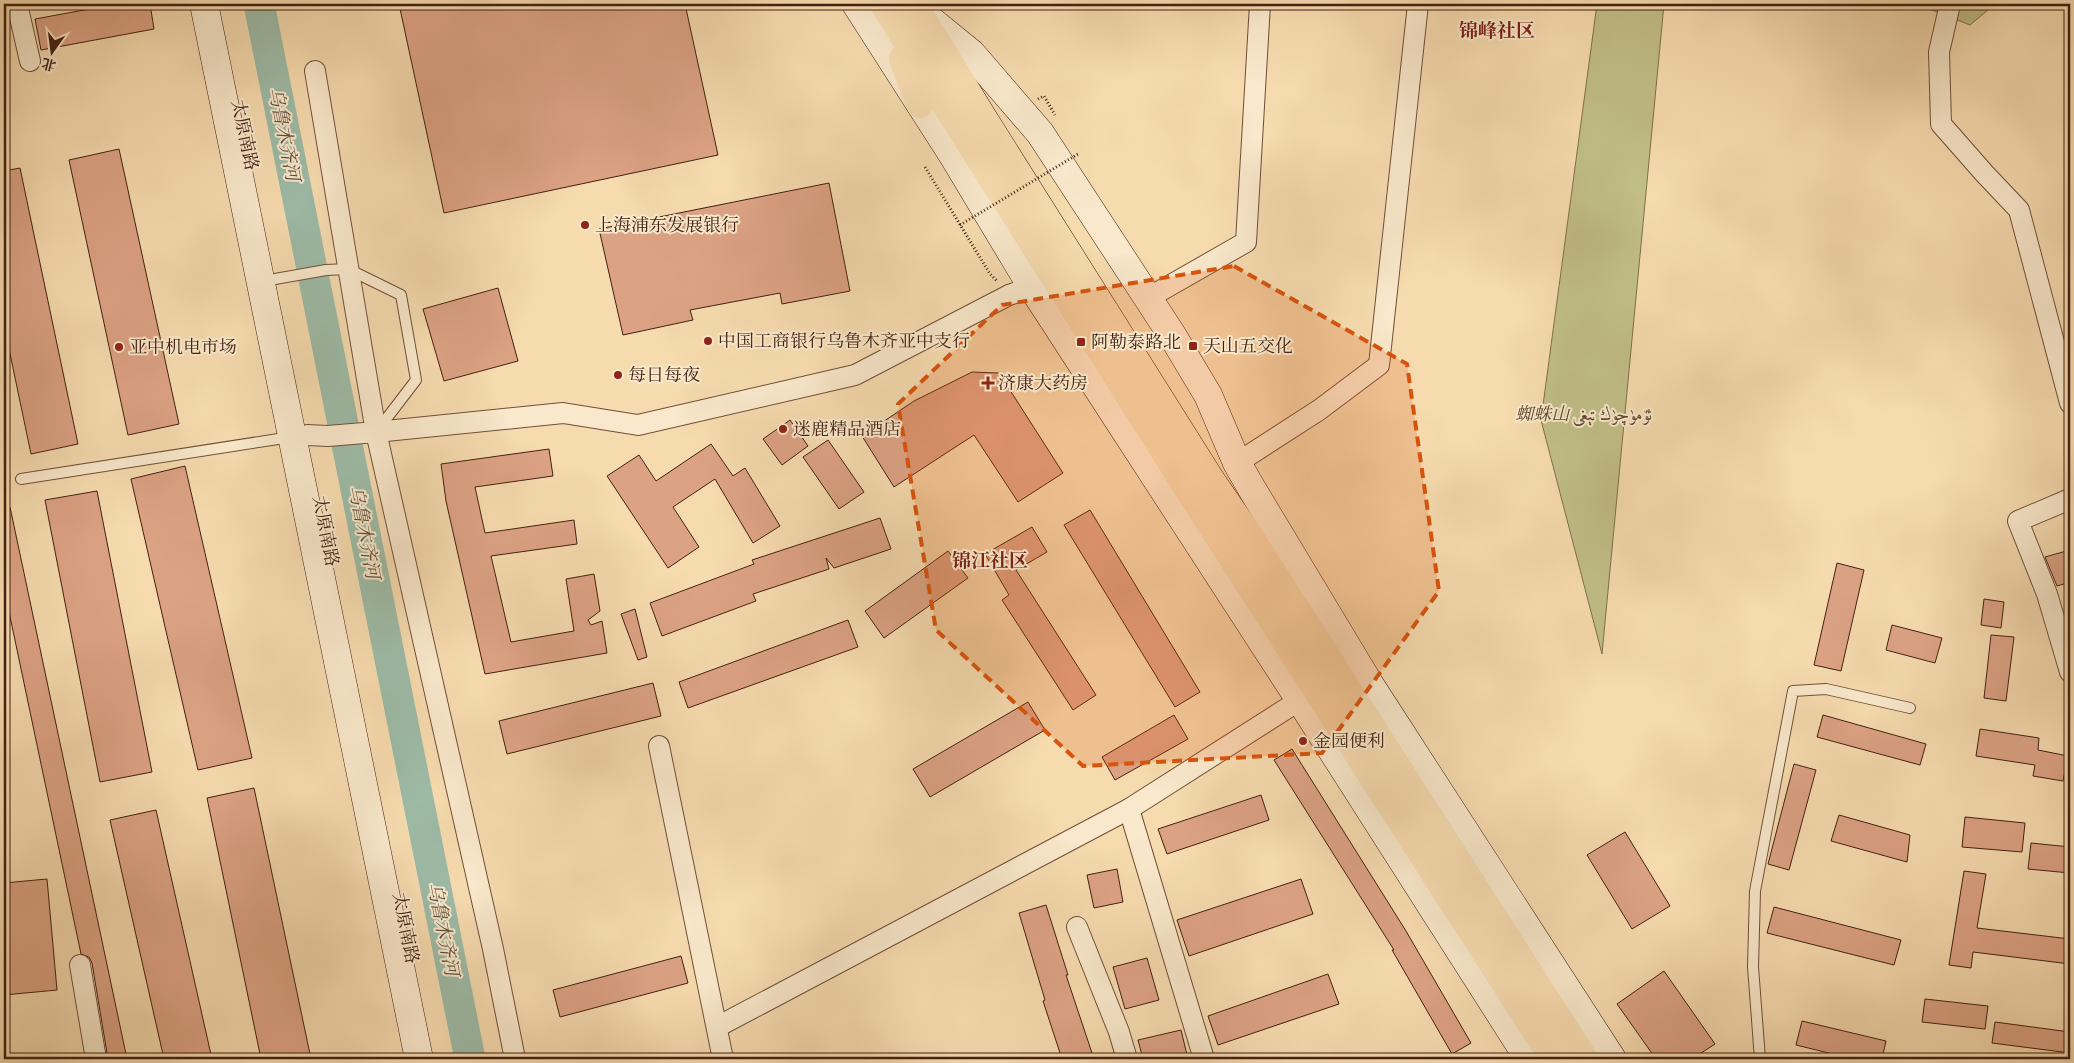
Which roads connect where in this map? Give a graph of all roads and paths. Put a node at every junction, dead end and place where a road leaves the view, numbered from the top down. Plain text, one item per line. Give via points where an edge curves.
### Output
1 (18, 4) edge
2 (204, 4) edge
3 (218, 4) edge
4 (856, 4) edge
5 (883, 4) edge
6 (942, 4) edge
7 (1260, 4) edge
8 (1418, 4) edge
9 (1950, 4) edge
10 (914, 5) edge
11 (971, 53) junction
12 (30, 61) dead end
13 (314, 71) dead end
14 (920, 104) junction
15 (1078, 154) dead end
16 (926, 167) dead end
17 (960, 225) junction
18 (348, 269) junction
19 (990, 274) dead end
20 (285, 277) junction
21 (1032, 287) junction
22 (1148, 298) junction
23 (2070, 403) edge
24 (372, 432) junction
25 (309, 436) junction
26 (1237, 463) junction
27 (21, 479) dead end
28 (2070, 499) edge
29 (2070, 672) edge
30 (1300, 700) junction
31 (1910, 708) dead end
32 (659, 746) dead end
33 (1129, 809) junction
34 (1077, 927) dead end
35 (80, 965) dead end
36 (717, 1027) junction
37 (96, 1059) edge
38 (419, 1059) edge
39 (433, 1059) edge
40 (515, 1059) edge
41 (723, 1059) edge
42 (1127, 1059) edge
43 (1204, 1059) edge
44 (1529, 1059) edge
45 (1554, 1059) edge
46 (1584, 1059) edge
47 (1612, 1059) edge
48 (1760, 1059) edge

1 - 12 street
2 - 25 main road
3 - 20 main road, 太原南路
4 - 14 main road
5 - 14 highway
5 - 45 highway via 1201,509
6 - 11 main road
7 - 22 street via 1246,242
8 - 26 street via 1379,365 1319,410
9 - 23 street via 1938,52 1941,124 2019,210
10 - 11 main road
10 - 46 highway via 1210,479
11 - 22 main road via 1040,133
13 - 18 street
14 - 21 main road
15 - 17 path, bridge
16 - 17 path
17 - 19 path
18 - 20 lane
18 - 24 street
18 - 24 lane via 401,295 416,380
20 - 25 main road, 太原南路
21 - 24 street via 1009,294 855,375 638,425 563,413
21 - 30 main road
22 - 26 main road via 1208,395
24 - 25 street
24 - 40 street via 493,950
25 - 27 lane
25 - 38 main road
25 - 39 main road, 太原南路
26 - 47 main road via 1370,685
28 - 29 street via 2018,522 2047,594
30 - 33 street
30 - 44 main road
31 - 48 lane via 1826,689 1793,691 1755,892 1752,967
32 - 36 street
33 - 36 street
33 - 43 street
34 - 42 street
35 - 37 street
36 - 41 street

